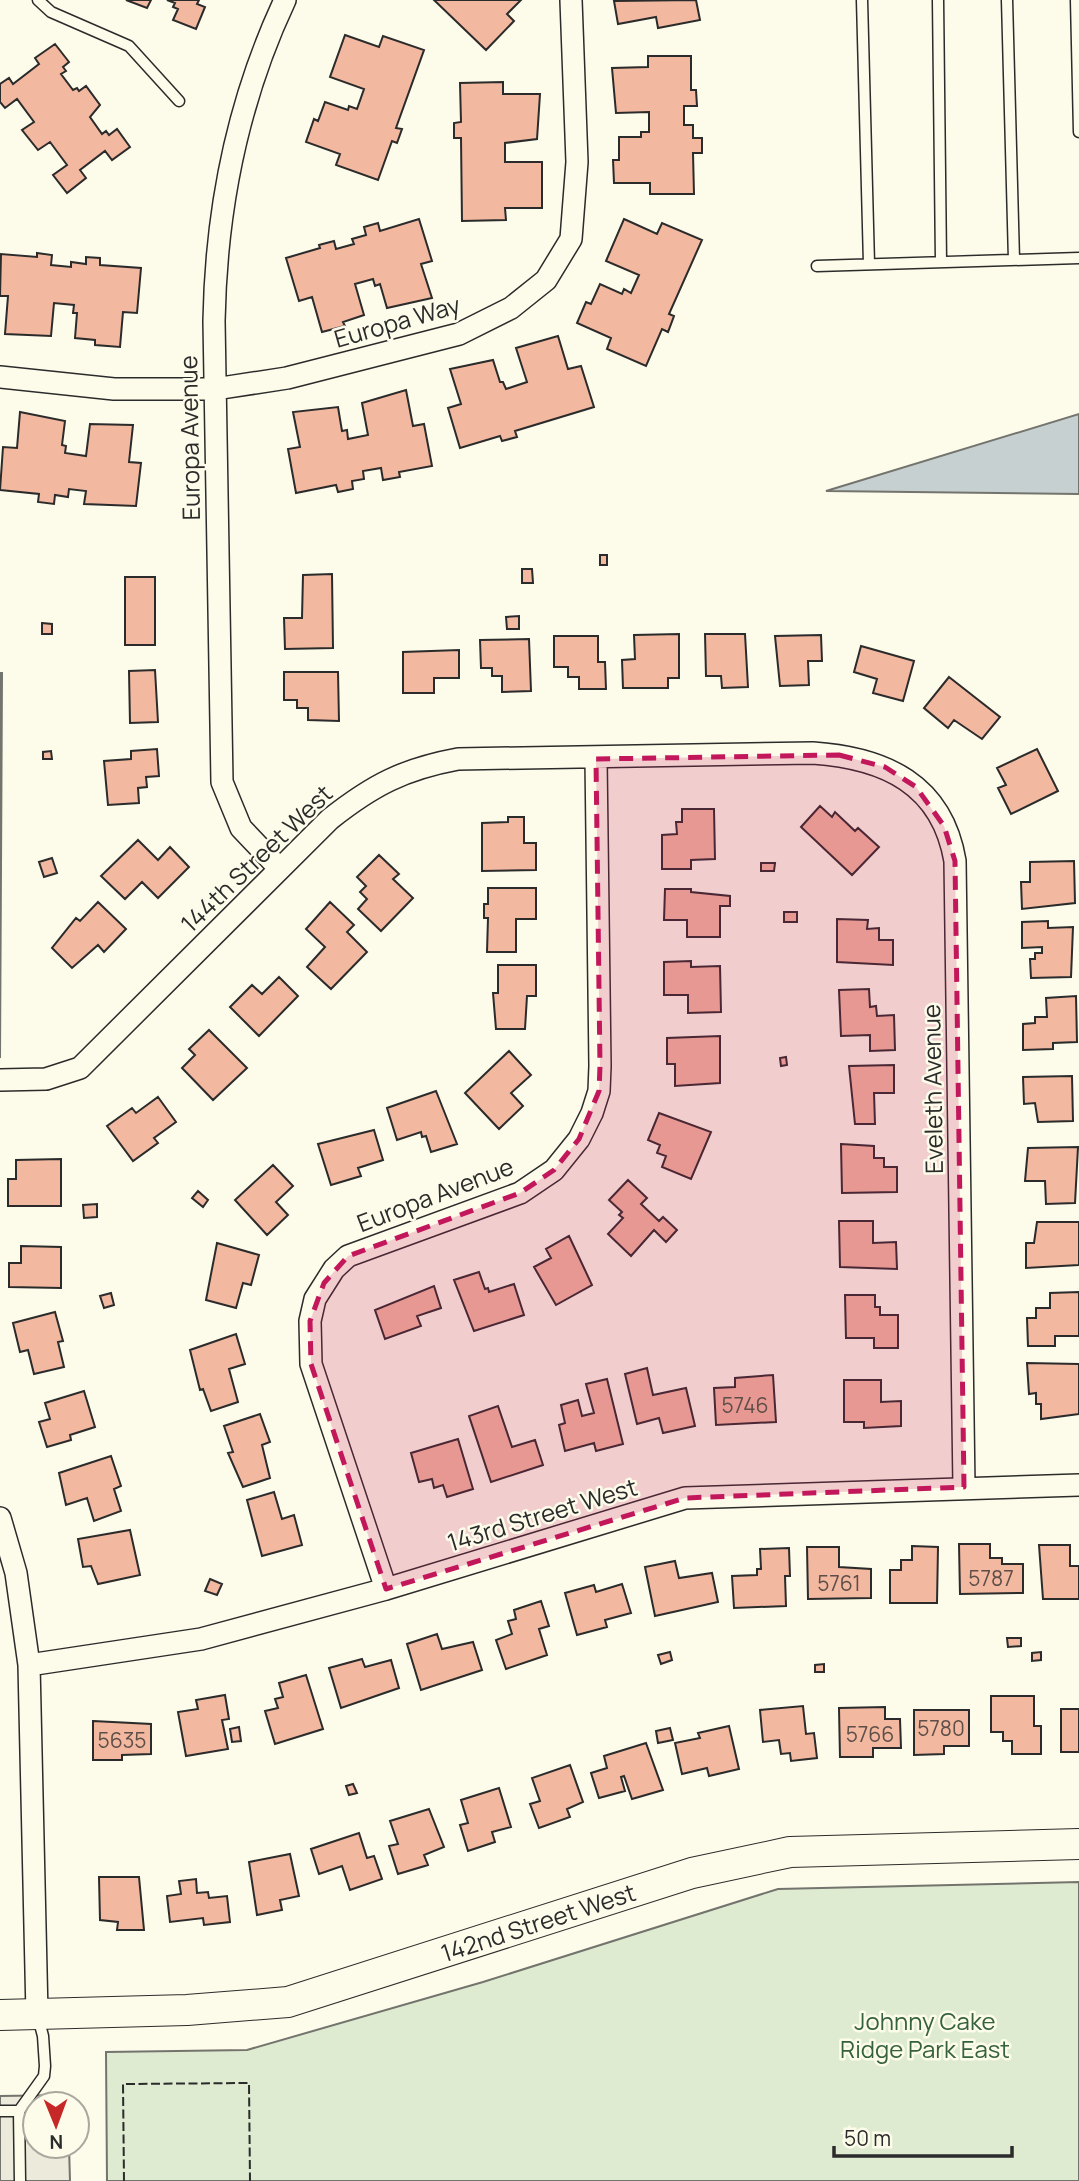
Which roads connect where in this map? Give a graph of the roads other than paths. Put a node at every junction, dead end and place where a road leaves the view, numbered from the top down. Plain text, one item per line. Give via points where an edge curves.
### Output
1 (37, 0) edge
2 (285, 0) edge
3 (571, 0) edge
4 (862, 0) edge
5 (938, 0) edge
6 (1007, 0) edge
7 (1076, 0) edge
8 (1078, 75) edge
9 (179, 101) dead end
10 (1079, 132) edge
11 (1079, 258) edge
12 (1014, 260) junction
13 (941, 262) junction
14 (869, 264) junction
15 (817, 266) dead end
16 (0, 377) edge
17 (215, 389) junction
18 (839, 755) joint
19 (596, 759) junction
20 (279, 868) junction
21 (0, 1080) edge
22 (1079, 1485) edge
23 (964, 1487) junction
24 (0, 1518) edge
25 (386, 1589) junction
26 (29, 1665) junction
27 (1079, 1844) edge
28 (37, 2014) junction
29 (0, 2015) edge
30 (0, 2111) edge
31 (19, 2111) junction
32 (20, 2181) edge

1 - 9 lane via 51,12 129,46
2 - 17 street, Europa Avenue via 250,85 223,196 215,271
3 - 17 street, Europa Way via 578,162 571,239 546,280 511,308 459,334 287,378
4 - 14 lane
5 - 13 lane
6 - 12 lane
7 - 8 lane
8 - 10 lane
11 - 12 lane
12 - 13 lane
13 - 14 lane
14 - 15 lane
16 - 17 street, Europa Way via 114,389
17 - 20 street, Europa Avenue via 222,782 242,828
18 - 19 street, 144th Street West
18 - 23 street, Eveleth Avenue via 885,766 916,787 952,843
19 - 20 street, 144th Street West via 458,759 405,771 360,795
19 - 25 street, Europa Avenue via 599,1079 592,1114 554,1170 520,1193 348,1256 324,1283 310,1321 311,1364
20 - 21 street, 144th Street West via 80,1068 46,1079
22 - 23 street, 143rd Street West
23 - 25 street, 143rd Street West via 685,1497
24 - 26 street via 16,1573
25 - 26 street, 143rd Street West via 201,1639
26 - 28 street
27 - 28 street, 142nd Street West via 790,1852 692,1873 288,2002
28 - 29 street, 142nd Street West
28 - 31 lane via 44,2076
30 - 31 lane
31 - 32 lane

